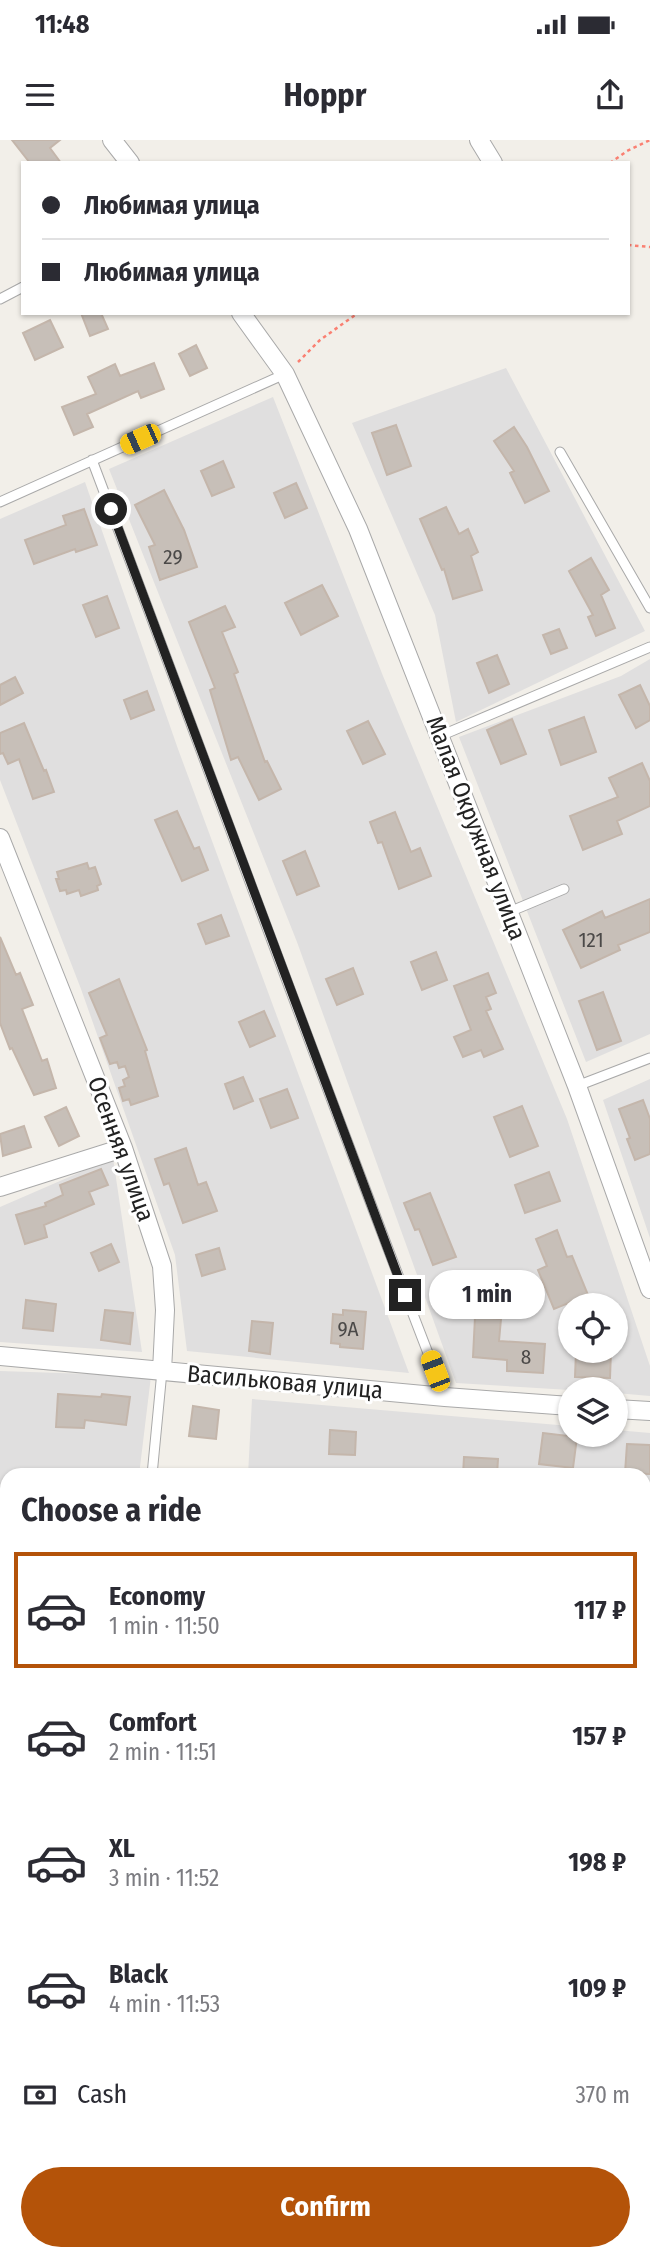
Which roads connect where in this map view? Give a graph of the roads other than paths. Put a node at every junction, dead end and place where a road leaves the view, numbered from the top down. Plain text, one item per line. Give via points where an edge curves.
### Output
1 (112, 140) edge
2 (479, 140) edge
3 (128, 161) edge
4 (493, 161) edge
5 (21, 288) edge
6 (0, 299) edge
7 (242, 315) edge
8 (285, 374) junction
9 (560, 452) dead end
10 (92, 460) junction
11 (0, 502) edge
12 (650, 608) edge
13 (650, 647) edge
14 (440, 736) junction
15 (0, 838) edge
16 (564, 889) dead end
17 (509, 912) junction
18 (650, 1058) edge
19 (577, 1086) junction
20 (123, 1148) junction
21 (0, 1187) edge
22 (649, 1281) edge
23 (0, 1356) edge
24 (162, 1371) junction
25 (445, 1397) junction
26 (558, 1405) edge
27 (628, 1410) edge
28 (650, 1412) edge
29 (153, 1468) edge

1 - 3 street
2 - 4 street
5 - 6 lane
7 - 8 street, Малая Окружная улица
8 - 10 lane
8 - 14 street, Малая Окружная улица via 358,529
9 - 12 lane
10 - 11 lane
10 - 25 lane
13 - 14 lane
14 - 17 street, Малая Окружная улица
15 - 20 street, Осенняя улица
16 - 17 lane
17 - 19 street, Малая Окружная улица
18 - 19 lane
19 - 22 street, Малая Окружная улица
20 - 21 street
20 - 24 street, Осенняя улица via 162,1266
23 - 24 street, Васильковая улица
24 - 25 street, Васильковая улица
24 - 29 lane, Осенняя улица
25 - 26 street, Васильковая улица
27 - 28 street

